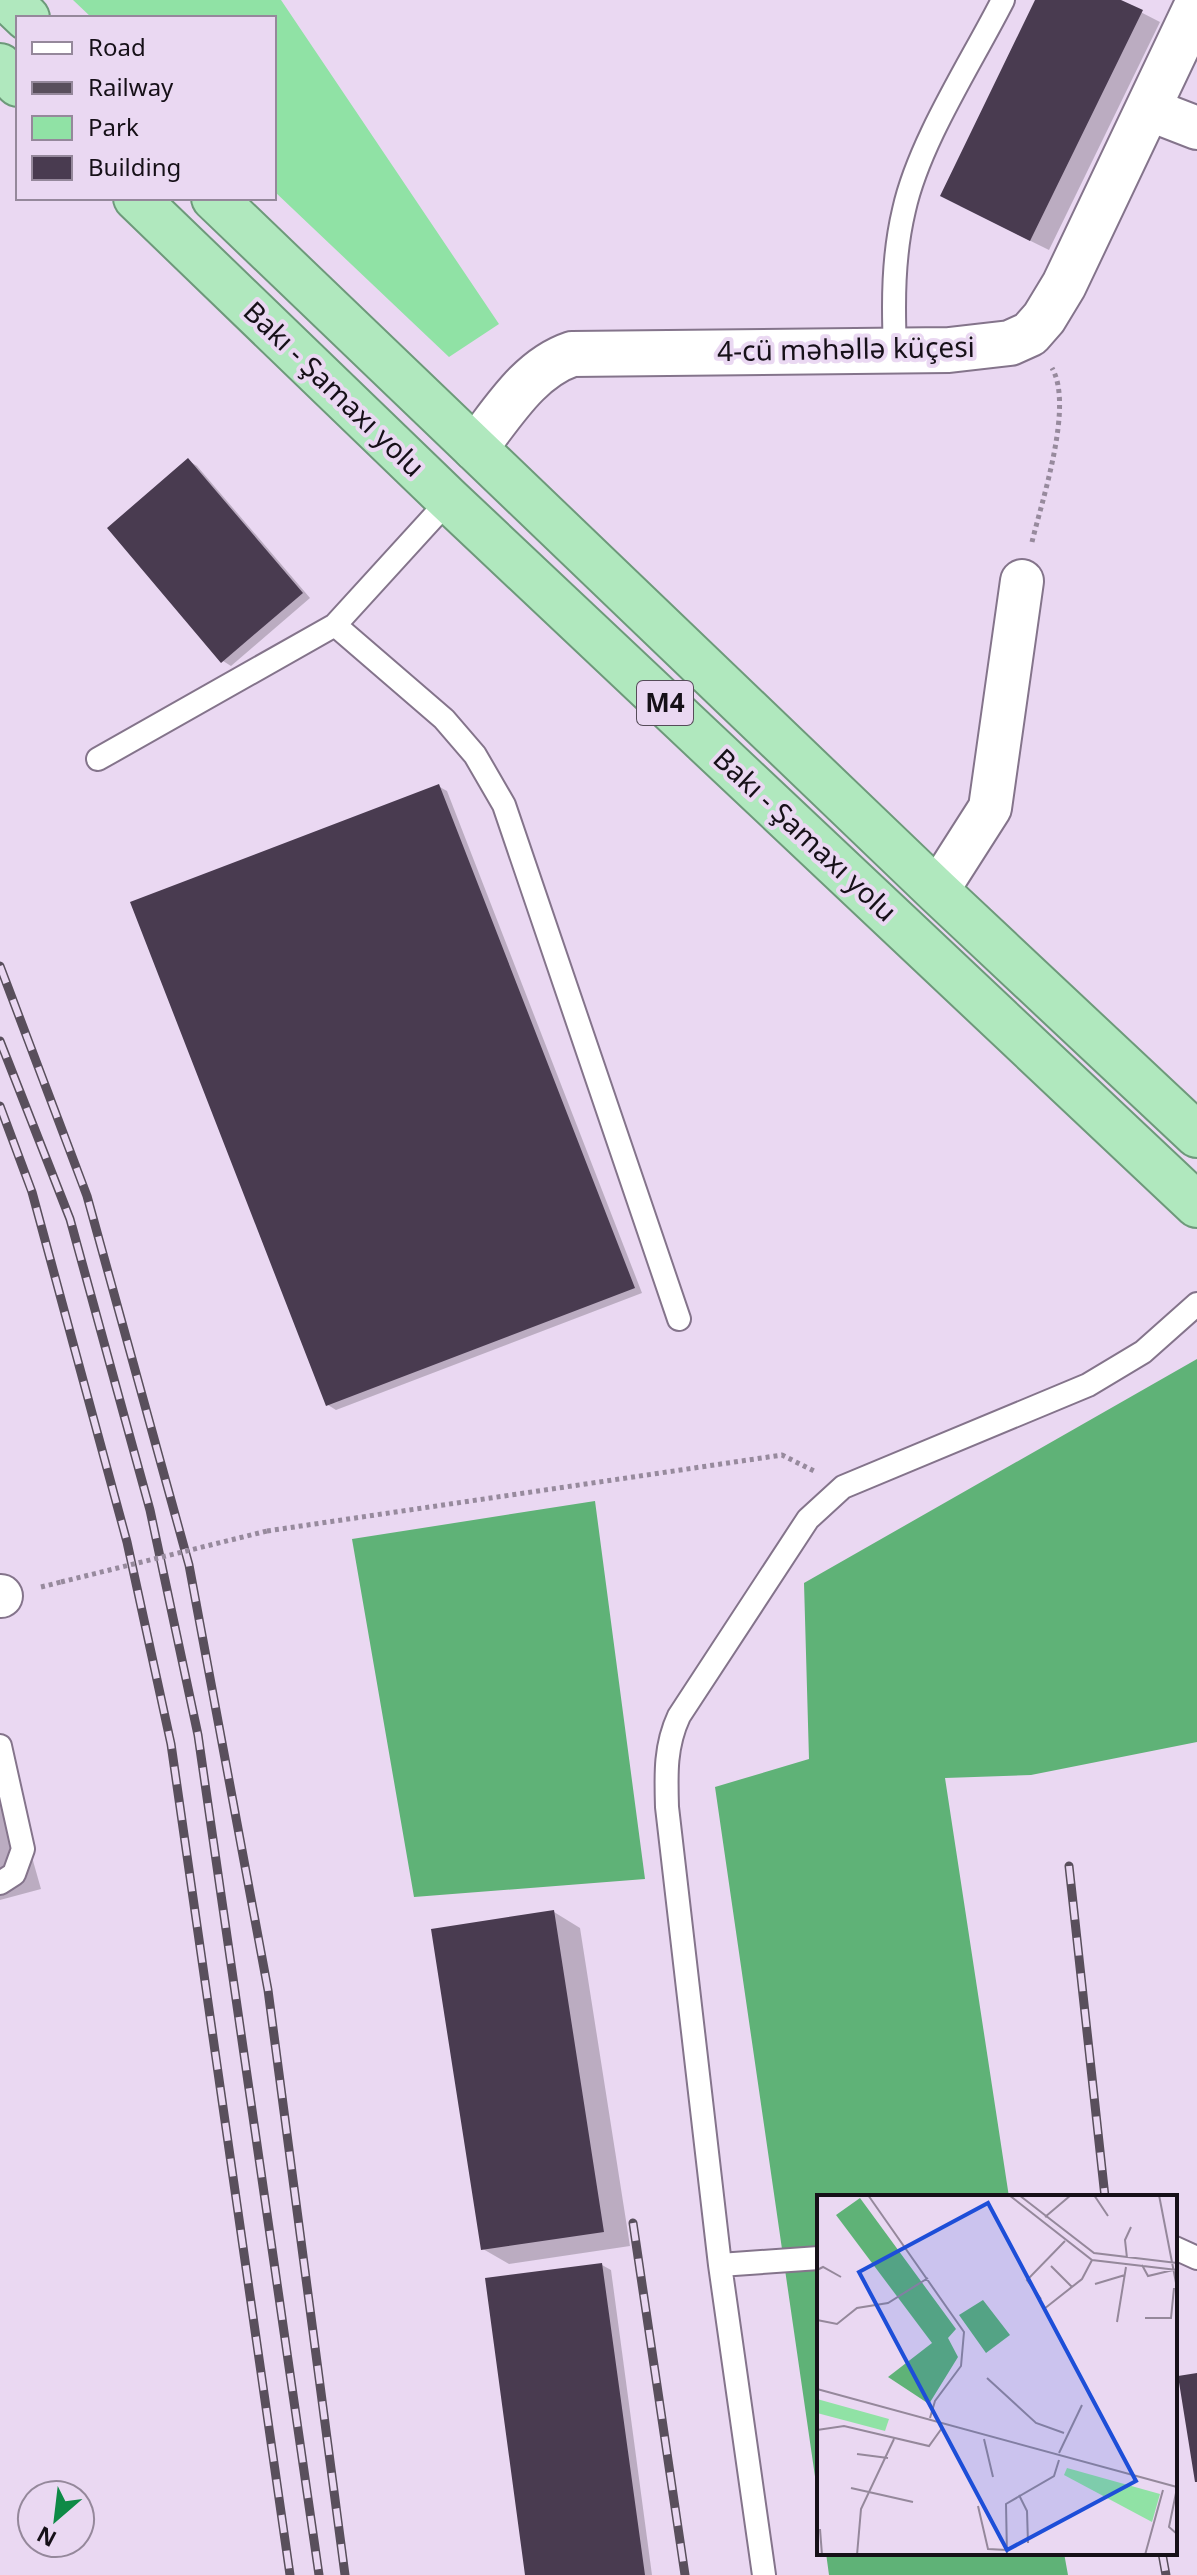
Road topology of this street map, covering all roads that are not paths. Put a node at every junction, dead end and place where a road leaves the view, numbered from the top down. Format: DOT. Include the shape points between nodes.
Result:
graph roads {
  1 [pos="8,0"];
  2 [pos="1003,0"];
  3 [pos="1197,5"];
  4 [pos="25,16"];
  5 [pos="0,66"];
  6 [pos="16,82"];
  7 [pos="1148,109"];
  8 [pos="1197,128"];
  9 [pos="138,200"];
  10 [pos="216,200"];
  11 [pos="895,350"];
  12 [pos="475,448"];
  13 [pos="449,500"];
  14 [pos="1022,581"];
  15 [pos="335,625"];
  16 [pos="98,759"];
  17 [pos="937,891"];
  18 [pos="1196,1133"];
  19 [pos="1197,1205"];
  20 [pos="1197,1304"];
  21 [pos="679,1319"];
  22 [pos="0,1746"];
  23 [pos="0,1883"];
  24 [pos="1177,2249"];
  25 [pos="817,2258"];
  26 [pos="1197,2258"];
  27 [pos="720,2265"];
  28 [pos="764,2575"];
  1 -- 4 [label="highway"];
  2 -- 11 [label="lane" via="922,159 904,209 892,289"];
  3 -- 7 [label="street"];
  5 -- 6 [label="highway"];
  7 -- 8 [label="street"];
  7 -- 11 [label="street, 4-cü məhəllə küçesi" via="1064,285 1030,334 992,347"];
  9 -- 13 [label="highway, Bakı - Şamaxı yolu / M4"];
  10 -- 12 [label="highway, Bakı - Şamaxı yolu / M4"];
  11 -- 12 [label="street, 4-cü məhəllə küçesi" via="572,354 537,371"];
  12 -- 17 [label="highway, Bakı - Şamaxı yolu / M4"];
  13 -- 15 [label="lane"];
  13 -- 19 [label="highway, Bakı - Şamaxı yolu / M4"];
  14 -- 17 [label="street" via="990,808"];
  15 -- 16 [label="lane"];
  15 -- 21 [label="lane" via="444,719 475,755 504,805"];
  17 -- 18 [label="highway, Bakı - Şamaxı yolu / M4"];
  20 -- 27 [label="lane" via="1143,1352 1088,1385 843,1487 808,1519 679,1716 666,1765 667,1807"];
  22 -- 23 [label="lane" via="23,1849 14,1874"];
  24 -- 26 [label="lane"];
  25 -- 27 [label="lane"];
  27 -- 28 [label="lane"];
}
